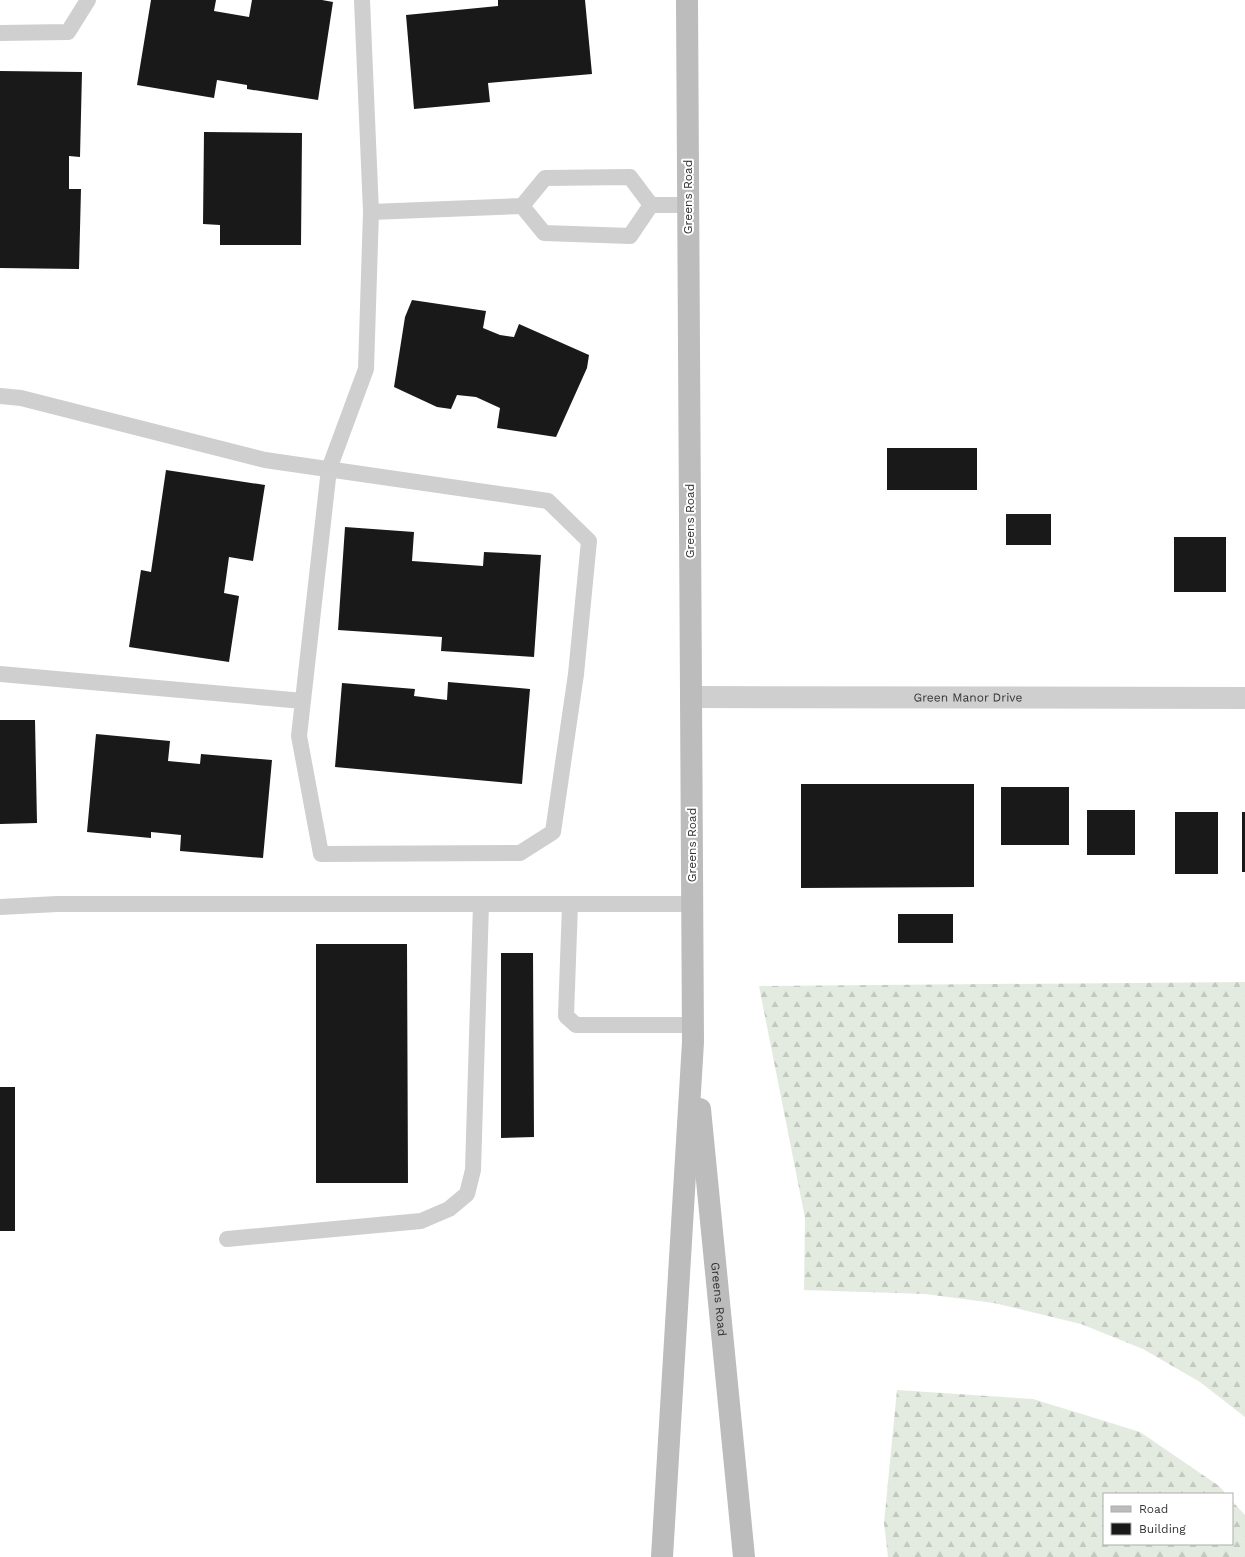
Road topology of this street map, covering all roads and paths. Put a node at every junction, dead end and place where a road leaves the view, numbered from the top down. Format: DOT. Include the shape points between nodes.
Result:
graph roads {
  1 [pos="88,0"];
  2 [pos="362,0"];
  3 [pos="687,0"];
  4 [pos="0,32"];
  5 [pos="651,205"];
  6 [pos="688,205"];
  7 [pos="522,206"];
  8 [pos="371,212"];
  9 [pos="0,396"];
  10 [pos="329,469"];
  11 [pos="0,674"];
  12 [pos="692,697"];
  13 [pos="1245,698"];
  14 [pos="303,701"];
  15 [pos="481,904"];
  16 [pos="570,904"];
  17 [pos="693,904"];
  18 [pos="0,907"];
  19 [pos="693,1033"];
  20 [pos="227,1239"];
  21 [pos="662,1557"];
  22 [pos="744,1557"];
  1 -- 4 [label="lane" via="68,32"];
  2 -- 8 [label="lane"];
  3 -- 6 [label="main road, Greens Road"];
  5 -- 6 [label="lane"];
  5 -- 7 [label="lane" via="630,177 545,178"];
  5 -- 7 [label="lane" via="630,236 544,233"];
  6 -- 12 [label="main road, Greens Road"];
  7 -- 8 [label="lane"];
  8 -- 10 [label="lane" via="366,369"];
  9 -- 10 [label="lane" via="21,398 265,460"];
  10 -- 14 [label="lane"];
  10 -- 14 [label="lane" via="548,501 589,541 576,674 553,832 520,853 321,854 299,736"];
  11 -- 14 [label="lane"];
  12 -- 13 [label="street, Green Manor Drive"];
  12 -- 17 [label="main road, Greens Road"];
  15 -- 16 [label="lane"];
  15 -- 18 [label="lane" via="57,904"];
  15 -- 20 [label="lane" via="473,1170 467,1194 449,1209 421,1221"];
  16 -- 17 [label="lane"];
  16 -- 19 [label="lane" via="566,1016 576,1025"];
  17 -- 19 [label="main road, Greens Road"];
  19 -- 21 [label="main road, Greens Road"];
  19 -- 22 [label="main road, Greens Road"];
}
